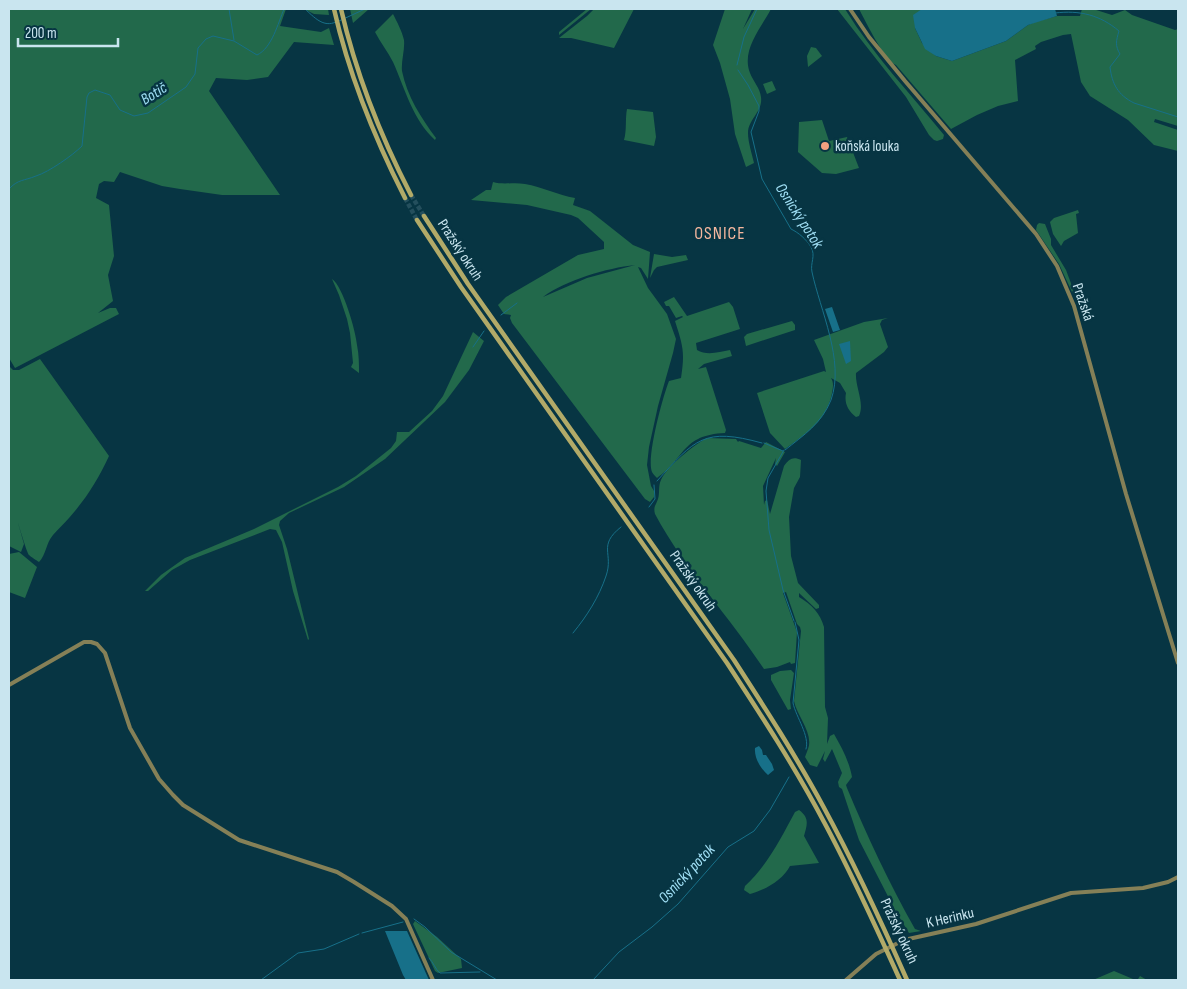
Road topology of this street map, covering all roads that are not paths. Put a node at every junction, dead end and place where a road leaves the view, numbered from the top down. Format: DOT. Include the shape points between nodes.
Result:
graph roads {
  1 [pos="334,9"];
  2 [pos="340,9"];
  3 [pos="850,9"];
  4 [pos="411,195"];
  5 [pos="405,198"];
  6 [pos="424,216"];
  7 [pos="417,220"];
  8 [pos="1178,663"];
  9 [pos="9,685"];
  10 [pos="1178,877"];
  11 [pos="433,980"];
  12 [pos="846,980"];
  13 [pos="900,980"];
  14 [pos="907,980"];
  1 -- 5 [label="highway" via="370,124"];
  2 -- 4 [label="highway" via="376,122"];
  3 -- 8 [label="street, Pražská" via="894,68 1036,234 1057,266 1074,306 1126,494"];
  6 -- 14 [label="highway, Pražský okruh" via="468,284 734,660 793,754 860,876"];
  7 -- 13 [label="highway, Pražský okruh" via="461,288 727,663 790,760 850,872"];
  9 -- 11 [label="street" via="84,642 97,644 105,653 138,743 173,796 239,840 336,872 392,906 406,919"];
  10 -- 12 [label="street, K Herinku" via="1143,888 1070,894 976,924 904,940 876,954"];
}
